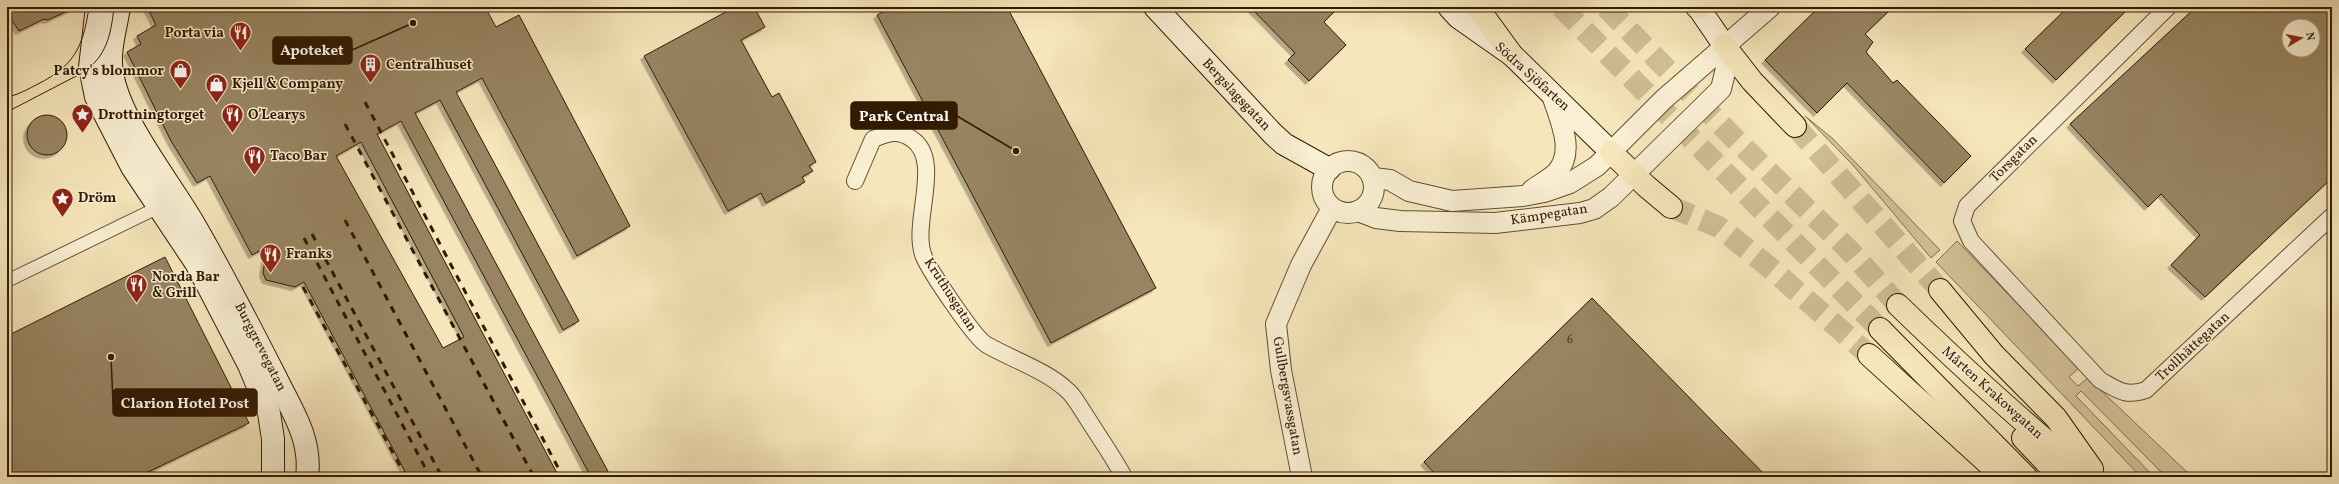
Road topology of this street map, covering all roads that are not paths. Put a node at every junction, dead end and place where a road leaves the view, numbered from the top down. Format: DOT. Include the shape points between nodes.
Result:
graph roads {
  1 [pos="97,7"];
  2 [pos="119,7"];
  3 [pos="1155,7"];
  4 [pos="1449,7"];
  5 [pos="1477,7"];
  6 [pos="1698,7"];
  7 [pos="2168,7"];
  8 [pos="1764,9"];
  9 [pos="1724,45"];
  10 [pos="1512,55"];
  11 [pos="1552,95"];
  12 [pos="1796,126"];
  13 [pos="1611,152"];
  14 [pos="1328,169"];
  15 [pos="1634,174"];
  16 [pos="1374,178"];
  17 [pos="855,181"];
  18 [pos="1523,196"];
  19 [pos="181,203"];
  20 [pos="159,207"];
  21 [pos="1671,207"];
  22 [pos="1332,208"];
  23 [pos="1358,211"];
  24 [pos="2332,216"];
  25 [pos="7,281"];
  26 [pos="1940,290"];
  27 [pos="1898,304"];
  28 [pos="2049,322"];
  29 [pos="1880,329"];
  30 [pos="1869,355"];
  31 [pos="1976,382"];
  32 [pos="272,477"];
  33 [pos="307,477"];
  34 [pos="1124,477"];
  35 [pos="1302,477"];
  36 [pos="2003,477"];
  37 [pos="2026,477"];
  38 [pos="2060,477"];
  39 [pos="2090,477"];
  40 [pos="2097,477"];
  1 -- 20 [label="main road" via="90,67 94,92 132,167"];
  2 -- 19 [label="main road" via="111,55 111,72 115,87 141,140"];
  3 -- 14 [label="main road, Bergslagsgatan" via="1272,134 1284,144"];
  4 -- 10 [label="main road, Södra Sjöfarten" via="1458,17"];
  5 -- 10 [label="highway"];
  6 -- 9 [label="main road"];
  7 -- 28 [label="street, Torsgatan" via="1967,206 1963,214 1964,229 1971,241"];
  8 -- 9 [label="street, Kämpegatan"];
  9 -- 12 [label="highway" via="1752,81"];
  9 -- 13 [label="street, Kämpegatan" via="1664,99"];
  9 -- 15 [label="street, Kämpegatan" via="1726,68 1721,89"];
  10 -- 11 [label="main road, Södra Sjöfarten"];
  11 -- 13 [label="main road, Södra Sjöfarten"];
  11 -- 18 [label="street, Kämpegatan" via="1561,123 1565,156 1557,172"];
  13 -- 15 [label="highway"];
  13 -- 18 [label="street, Kämpegatan" via="1597,166 1570,183"];
  14 -- 16 [label="street" via="1338,162 1356,161 1367,167"];
  14 -- 22 [label="street" via="1322,189 1325,200"];
  15 -- 21 [label="highway"];
  15 -- 23 [label="street, Kämpegatan" via="1611,197 1594,209 1546,219 1479,223 1400,221 1376,218"];
  16 -- 18 [label="street, Kämpegatan" via="1390,180 1409,191 1452,201"];
  16 -- 23 [label="street" via="1374,196 1367,206"];
  17 -- 34 [label="street, Kruthusgatan" via="873,139 889,132 903,132 917,142 926,159 919,232 924,257 970,329 985,345 1018,359 1069,391"];
  19 -- 20 [label="street"];
  19 -- 33 [label="main road, Burggrevegatan" via="233,293 298,421 308,447"];
  20 -- 25 [label="street"];
  20 -- 32 [label="main road, Burggrevegatan" via="196,263 264,398 272,425"];
  22 -- 23 [label="street" via="1342,212"];
  22 -- 35 [label="street, Gullbergsvassgatan" via="1301,265 1276,324 1280,370"];
  24 -- 28 [label="street, Trollhättegatan" via="2146,390 2132,395 2100,380"];
  26 -- 40 [label="highway" via="1994,355 2056,418"];
  27 -- 31 [label="highway, Mårten Krakowgatan"];
  29 -- 37 [label="highway"];
  30 -- 36 [label="highway"];
  31 -- 38 [label="highway"];
  31 -- 39 [label="highway, Mårten Krakowgatan" via="2040,438"];
}
